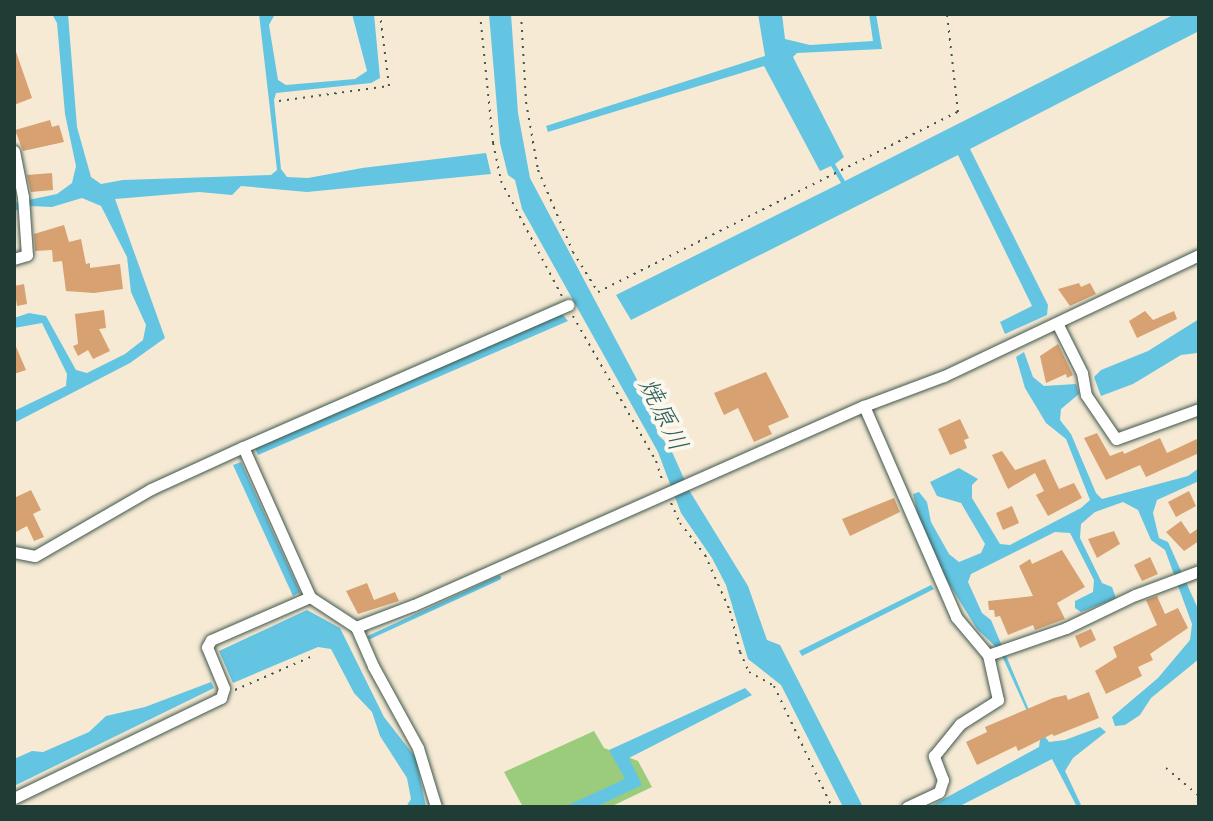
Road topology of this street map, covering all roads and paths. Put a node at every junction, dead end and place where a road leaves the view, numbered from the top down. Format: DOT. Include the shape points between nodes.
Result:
graph roads {
  1 [pos="380,14"];
  2 [pos="480,14"];
  3 [pos="521,14"];
  4 [pos="947,14"];
  5 [pos="279,101"];
  6 [pos="14,153"];
  7 [pos="1199,255"];
  8 [pos="14,259"];
  9 [pos="568,305"];
  10 [pos="1057,323"];
  11 [pos="864,406"];
  12 [pos="1199,409"];
  13 [pos="243,447"];
  14 [pos="666,492"];
  15 [pos="14,552"];
  16 [pos="1199,571"];
  17 [pos="310,597"];
  18 [pos="356,627"];
  19 [pos="997,654"];
  20 [pos="315,655"];
  21 [pos="224,694"];
  22 [pos="1166,768"];
  23 [pos="1199,796"];
  24 [pos="14,798"];
  25 [pos="436,807"];
  26 [pos="832,807"];
  27 [pos="907,807"];
  1 -- 5 [label="path" via="389,86"];
  2 -- 9 [label="path" via="501,181"];
  3 -- 4 [label="path" via="526,102 538,170 573,252 598,292 958,112"];
  6 -- 8 [label="street" via="27,255"];
  7 -- 10 [label="street"];
  9 -- 13 [label="street"];
  9 -- 14 [label="path" via="656,461"];
  10 -- 11 [label="street" via="944,376"];
  10 -- 12 [label="street" via="1082,373 1086,395 1116,439"];
  11 -- 14 [label="street"];
  11 -- 19 [label="street" via="956,617"];
  13 -- 15 [label="street" via="151,489 35,556"];
  13 -- 17 [label="street"];
  14 -- 18 [label="street"];
  14 -- 26 [label="path" via="680,523 705,555 749,672 774,686"];
  16 -- 19 [label="street"];
  17 -- 18 [label="street"];
  17 -- 21 [label="street" via="211,640 207,647"];
  18 -- 25 [label="street" via="418,748"];
  19 -- 27 [label="street" via="998,700 960,724 934,756 943,780 939,792"];
  20 -- 21 [label="path"];
  21 -- 24 [label="street"];
  22 -- 23 [label="path"];
}
